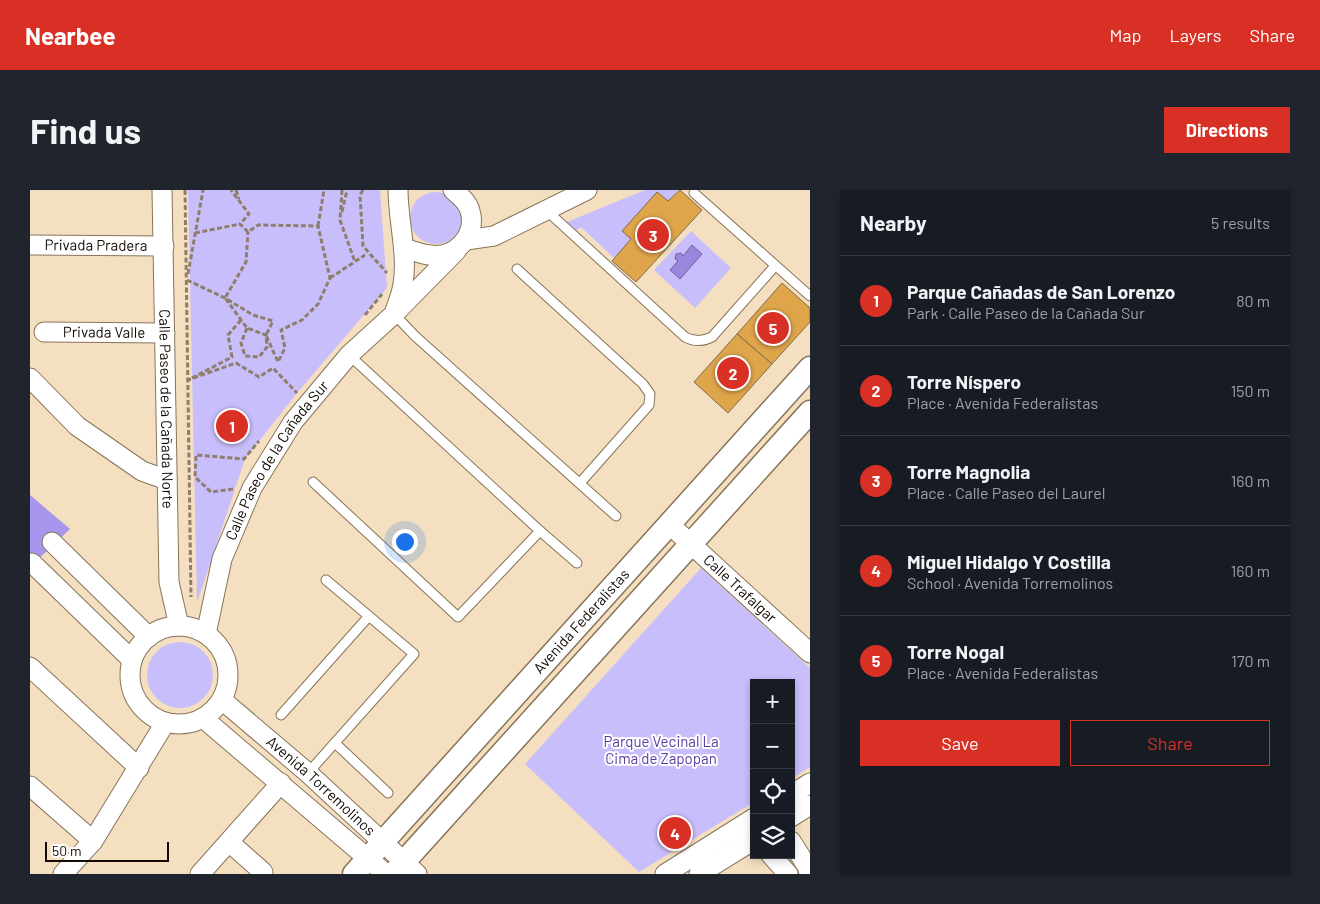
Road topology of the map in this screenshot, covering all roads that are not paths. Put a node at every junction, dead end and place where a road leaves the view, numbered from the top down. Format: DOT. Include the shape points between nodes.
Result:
graph roads {
  1 [pos="162,190"];
  2 [pos="398,190"];
  3 [pos="453,190"];
  4 [pos="587,190"];
  5 [pos="694,193"];
  6 [pos="546,210"];
  7 [pos="30,245"];
  8 [pos="164,246"];
  9 [pos="461,246"];
  10 [pos="404,248"];
  11 [pos="775,266"];
  12 [pos="517,269"];
  13 [pos="810,296"];
  14 [pos="394,314"];
  15 [pos="44,332"];
  16 [pos="165,333"];
  17 [pos="349,355"];
  18 [pos="810,368"];
  19 [pos="30,378"];
  20 [pos="810,412"];
  21 [pos="167,480"];
  22 [pos="313,482"];
  23 [pos="580,483"];
  24 [pos="616,516"];
  25 [pos="669,524"];
  26 [pos="540,531"];
  27 [pos="52,542"];
  28 [pos="691,544"];
  29 [pos="578,563"];
  30 [pos="32,564"];
  31 [pos="326,580"];
  32 [pos="369,616"];
  33 [pos="179,626"];
  34 [pos="206,634"];
  35 [pos="149,637"];
  36 [pos="810,654"];
  37 [pos="132,660"];
  38 [pos="30,666"];
  39 [pos="222,700"];
  40 [pos="281,715"];
  41 [pos="203,718"];
  42 [pos="165,723"];
  43 [pos="335,743"];
  44 [pos="139,768"];
  45 [pos="308,773"];
  46 [pos="281,783"];
  47 [pos="810,783"];
  48 [pos="30,786"];
  49 [pos="388,792"];
  50 [pos="795,792"];
  51 [pos="810,805"];
  52 [pos="795,814"];
  53 [pos="750,820"];
  54 [pos="736,829"];
  55 [pos="750,839"];
  56 [pos="93,841"];
  57 [pos="229,842"];
  58 [pos="750,843"];
  59 [pos="795,847"];
  60 [pos="368,858"];
  61 [pos="775,859"];
  62 [pos="400,871"];
  63 [pos="63,874"];
  64 [pos="200,874"];
  65 [pos="261,874"];
  66 [pos="665,874"];
  67 [pos="699,874"];
  68 [pos="788,874"];
  69 [pos="809,874"];
  1 -- 8 [label="street, Calle Paseo de la Cañada Norte"];
  2 -- 10 [label="street"];
  3 -- 9 [label="street" via="470,209 472,223"];
  4 -- 6 [label="street"];
  5 -- 11 [label="lane"];
  6 -- 9 [label="street" via="494,236"];
  6 -- 11 [label="lane" via="685,337 694,341 712,337"];
  7 -- 8 [label="street, Privada Pradera"];
  8 -- 16 [label="street, Calle Paseo de la Cañada Norte"];
  9 -- 10 [label="street" via="441,255 427,255"];
  9 -- 14 [label="street, Calle Paseo de la Cañada Sur"];
  10 -- 14 [label="street" via="403,284"];
  11 -- 13 [label="lane"];
  12 -- 23 [label="lane" via="644,384 650,394 649,405"];
  14 -- 17 [label="street, Calle Paseo de la Cañada Sur"];
  14 -- 23 [label="lane"];
  15 -- 16 [label="street, Privada Valle"];
  16 -- 21 [label="street, Calle Paseo de la Cañada Norte"];
  17 -- 26 [label="lane"];
  17 -- 34 [label="street, Calle Paseo de la Cañada Sur" via="293,422 252,488 222,559"];
  18 -- 25 [label="street, Avenida Federalistas"];
  19 -- 21 [label="street" via="77,426 142,471"];
  20 -- 28 [label="street, Avenida Federalistas"];
  21 -- 33 [label="street, Calle Paseo de la Cañada Norte" via="168,582"];
  22 -- 26 [label="lane" via="458,617"];
  23 -- 24 [label="lane"];
  25 -- 28 [label="street, Calle Trafalgar"];
  25 -- 60 [label="street, Avenida Federalistas"];
  26 -- 29 [label="lane"];
  27 -- 35 [label="street"];
  28 -- 36 [label="street, Calle Trafalgar"];
  28 -- 62 [label="street, Avenida Federalistas"];
  30 -- 37 [label="street"];
  31 -- 32 [label="lane"];
  32 -- 40 [label="lane"];
  32 -- 43 [label="lane" via="414,654"];
  33 -- 34 [label="street"];
  33 -- 35 [label="street" via="163,629"];
  34 -- 39 [label="street" via="220,647 227,664 228,682"];
  35 -- 37 [label="street"];
  37 -- 42 [label="street" via="130,680 135,699 148,714"];
  38 -- 44 [label="street"];
  39 -- 41 [label="street"];
  39 -- 45 [label="street, Avenida Torremolinos"];
  41 -- 42 [label="street" via="185,724"];
  41 -- 46 [label="street, Avenida Torremolinos"];
  42 -- 44 [label="street"];
  43 -- 45 [label="lane"];
  43 -- 49 [label="lane"];
  44 -- 56 [label="street"];
  45 -- 60 [label="street, Avenida Torremolinos"];
  46 -- 57 [label="street"];
  46 -- 60 [label="street, Avenida Torremolinos"];
  47 -- 50 [label="street"];
  48 -- 56 [label="street"];
  51 -- 52 [label="street"];
  53 -- 54 [label="street"];
  54 -- 55 [label="street"];
  54 -- 66 [label="street"];
  56 -- 63 [label="street"];
  57 -- 64 [label="street"];
  57 -- 65 [label="street" via="263,872"];
  58 -- 67 [label="street"];
  59 -- 69 [label="street"];
  60 -- 62 [label="street, Avenida Torremolinos"];
  61 -- 68 [label="street"];
}
